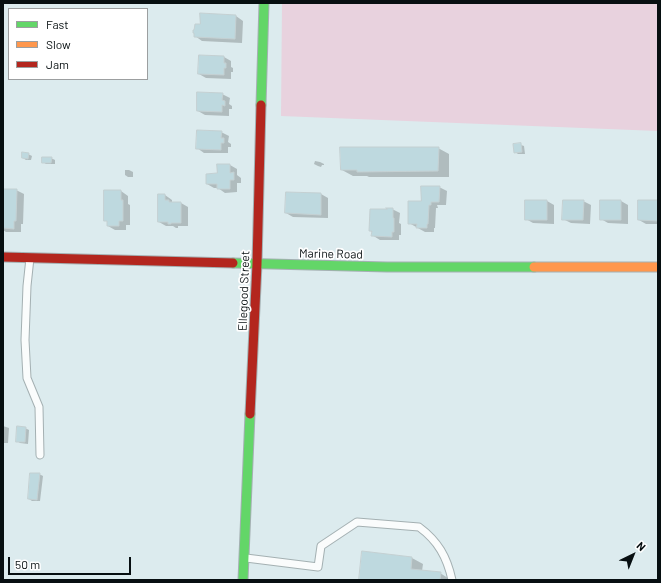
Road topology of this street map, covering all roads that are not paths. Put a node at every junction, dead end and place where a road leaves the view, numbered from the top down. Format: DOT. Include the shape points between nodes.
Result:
graph roads {
  1 [pos="264,3"];
  2 [pos="3,258"];
  3 [pos="30,258"];
  4 [pos="257,264"];
  5 [pos="658,267"];
  6 [pos="40,455"];
  7 [pos="244,557"];
  8 [pos="243,580"];
  9 [pos="452,580"];
  1 -- 4 [label="street, Ellegood Street"];
  2 -- 3 [label="street, Marine Road"];
  3 -- 4 [label="street, Marine Road"];
  3 -- 6 [label="lane" via="25,340 27,378 39,407"];
  4 -- 5 [label="street, Marine Road" via="387,267"];
  4 -- 7 [label="street, Ellegood Street"];
  7 -- 8 [label="street, Ellegood Street"];
  7 -- 9 [label="lane" via="318,567 321,546 357,522 418,527 434,540 442,551 450,568"];
}
